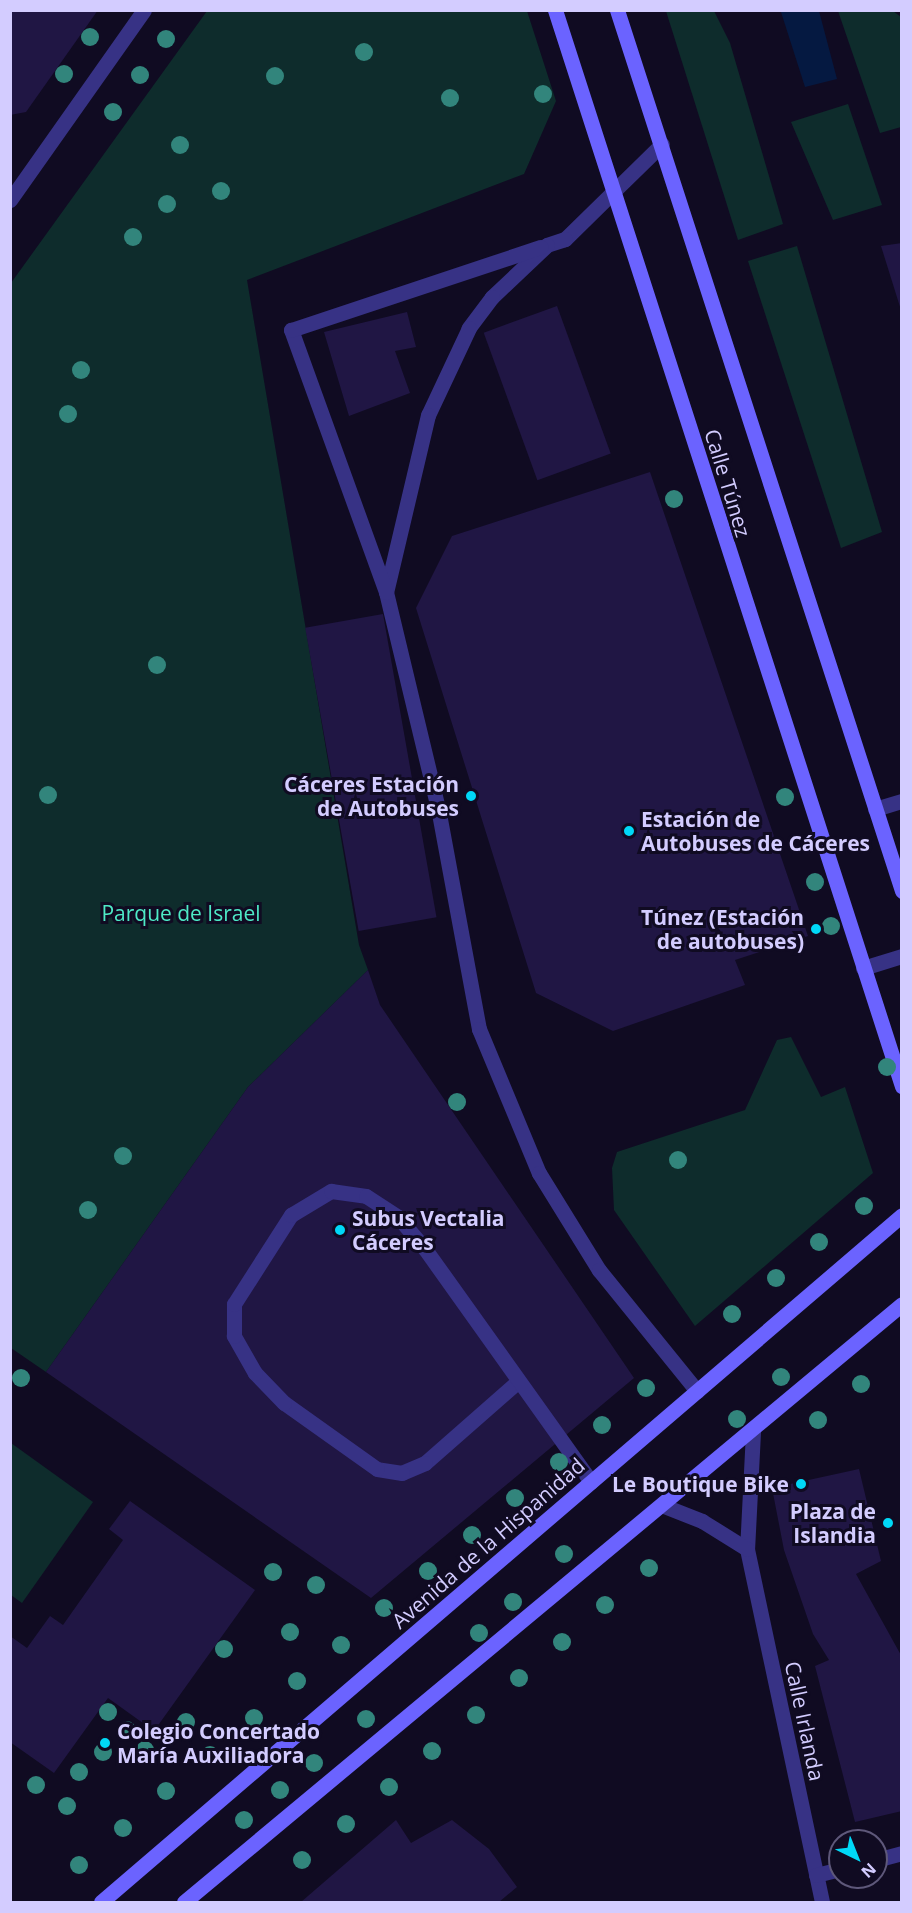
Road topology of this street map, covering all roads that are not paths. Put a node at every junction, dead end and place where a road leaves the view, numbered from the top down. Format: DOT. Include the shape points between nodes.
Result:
graph roads {
  1 [pos="144,10"];
  2 [pos="555,10"];
  3 [pos="616,10"];
  4 [pos="662,144"];
  5 [pos="614,191"];
  6 [pos="12,194"];
  7 [pos="547,245"];
  8 [pos="386,592"];
  9 [pos="902,801"];
  10 [pos="875,809"];
  11 [pos="902,891"];
  12 [pos="902,956"];
  13 [pos="863,968"];
  14 [pos="902,1086"];
  15 [pos="902,1215"];
  16 [pos="902,1304"];
  17 [pos="516,1383"];
  18 [pos="697,1391"];
  19 [pos="753,1432"];
  20 [pos="591,1482"];
  21 [pos="664,1506"];
  22 [pos="747,1549"];
  23 [pos="828,1872"];
  24 [pos="816,1875"];
  25 [pos="101,1902"];
  26 [pos="184,1902"];
  27 [pos="822,1902"];
  1 -- 6 [label="street"];
  2 -- 5 [label="main road, Calle Túnez"];
  3 -- 4 [label="main road, Calle Túnez"];
  4 -- 5 [label="street"];
  4 -- 10 [label="main road, Calle Túnez"];
  5 -- 7 [label="street" via="565,239"];
  5 -- 13 [label="main road, Calle Túnez"];
  7 -- 8 [label="street" via="492,297 469,328 428,415"];
  7 -- 8 [label="street" via="291,330"];
  8 -- 18 [label="street" via="438,808 479,1029 539,1173 599,1270"];
  9 -- 10 [label="street"];
  10 -- 11 [label="main road, Calle Túnez"];
  12 -- 13 [label="street"];
  13 -- 14 [label="main road, Calle Túnez"];
  15 -- 18 [label="main road, Avenida de la Hispanidad"];
  16 -- 19 [label="main road"];
  17 -- 17 [label="street" via="425,1249 398,1218 366,1196 331,1191 291,1215 234,1304 234,1336 255,1373 284,1403 377,1469 402,1473 425,1463"];
  17 -- 20 [label="street"];
  18 -- 20 [label="main road, Avenida de la Hispanidad"];
  19 -- 21 [label="main road"];
  19 -- 22 [label="street, Calle Irlanda"];
  20 -- 25 [label="main road, Avenida de la Hispanidad"];
  21 -- 22 [label="street" via="702,1521"];
  21 -- 26 [label="main road"];
  22 -- 24 [label="street, Calle Irlanda"];
  23 -- 24 [label="street"];
  24 -- 27 [label="street, Calle Irlanda"];
}
